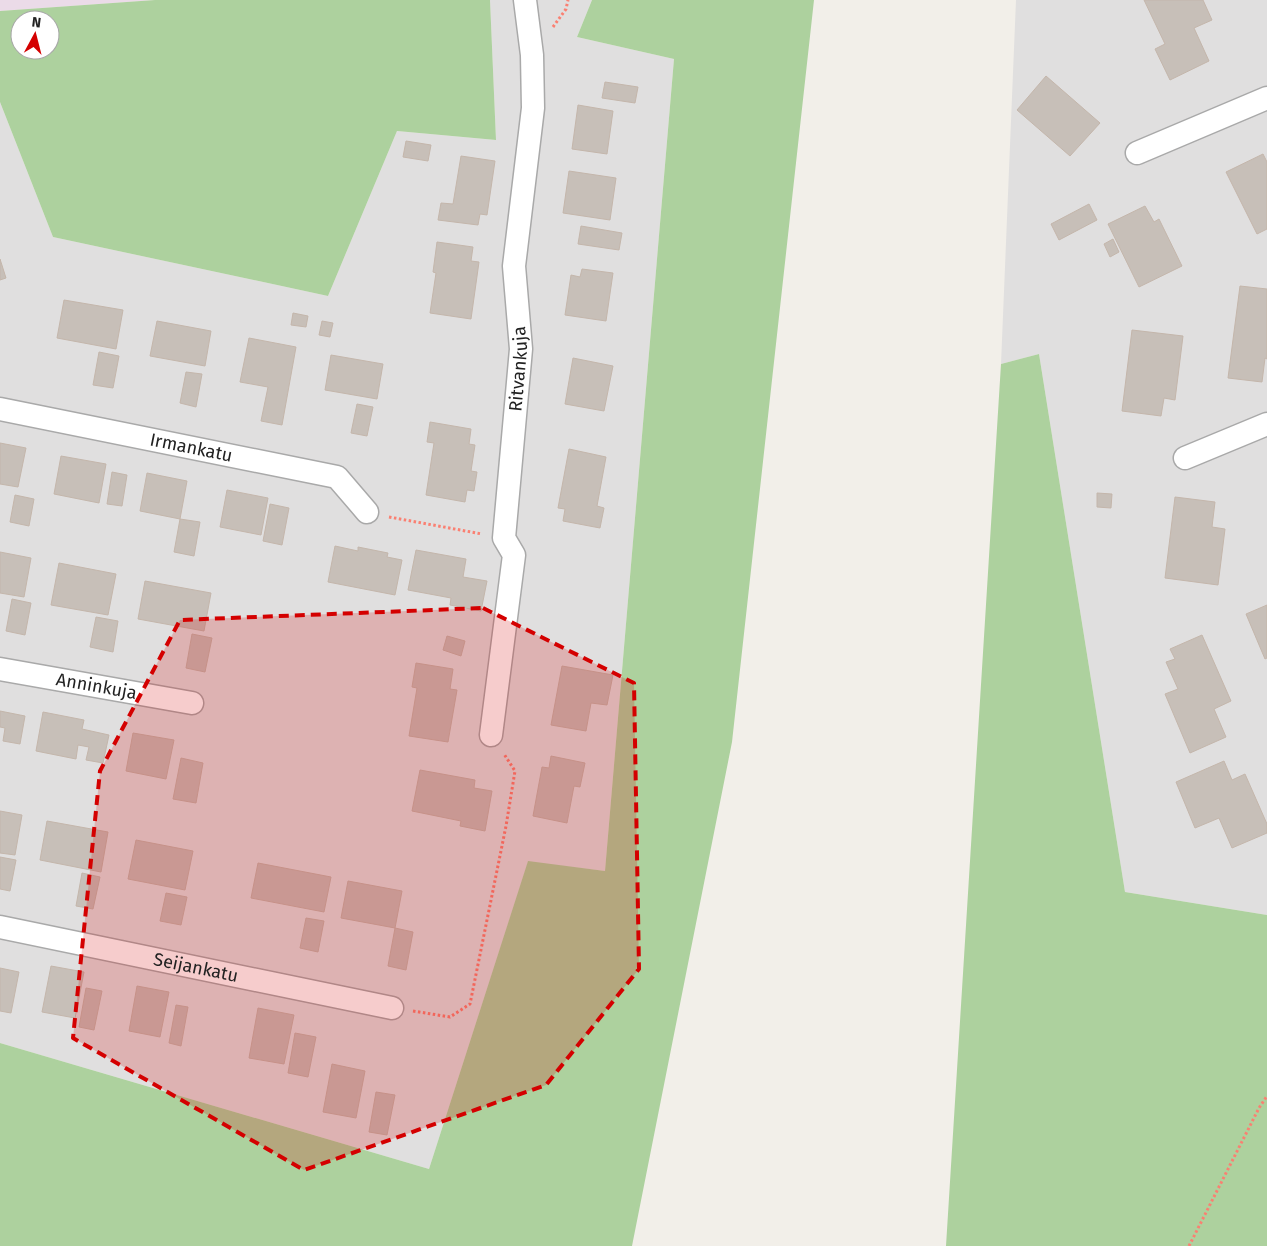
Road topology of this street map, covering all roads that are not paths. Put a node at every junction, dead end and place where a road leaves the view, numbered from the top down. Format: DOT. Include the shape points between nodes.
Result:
graph roads {
  1 [pos="525,0"];
  2 [pos="1267,98"];
  3 [pos="1137,153"];
  4 [pos="0,409"];
  5 [pos="1267,424"];
  6 [pos="1185,458"];
  7 [pos="367,512"];
  8 [pos="0,670"];
  9 [pos="192,703"];
  10 [pos="491,735"];
  11 [pos="0,928"];
  12 [pos="392,1008"];
  1 -- 10 [label="street, Ritvankuja" via="532,55 533,108 514,266 521,349 504,538 514,555"];
  2 -- 3 [label="street"];
  4 -- 7 [label="street, Irmankatu" via="337,477"];
  5 -- 6 [label="street"];
  8 -- 9 [label="street, Anninkuja"];
  11 -- 12 [label="street, Seijankatu"];
}
